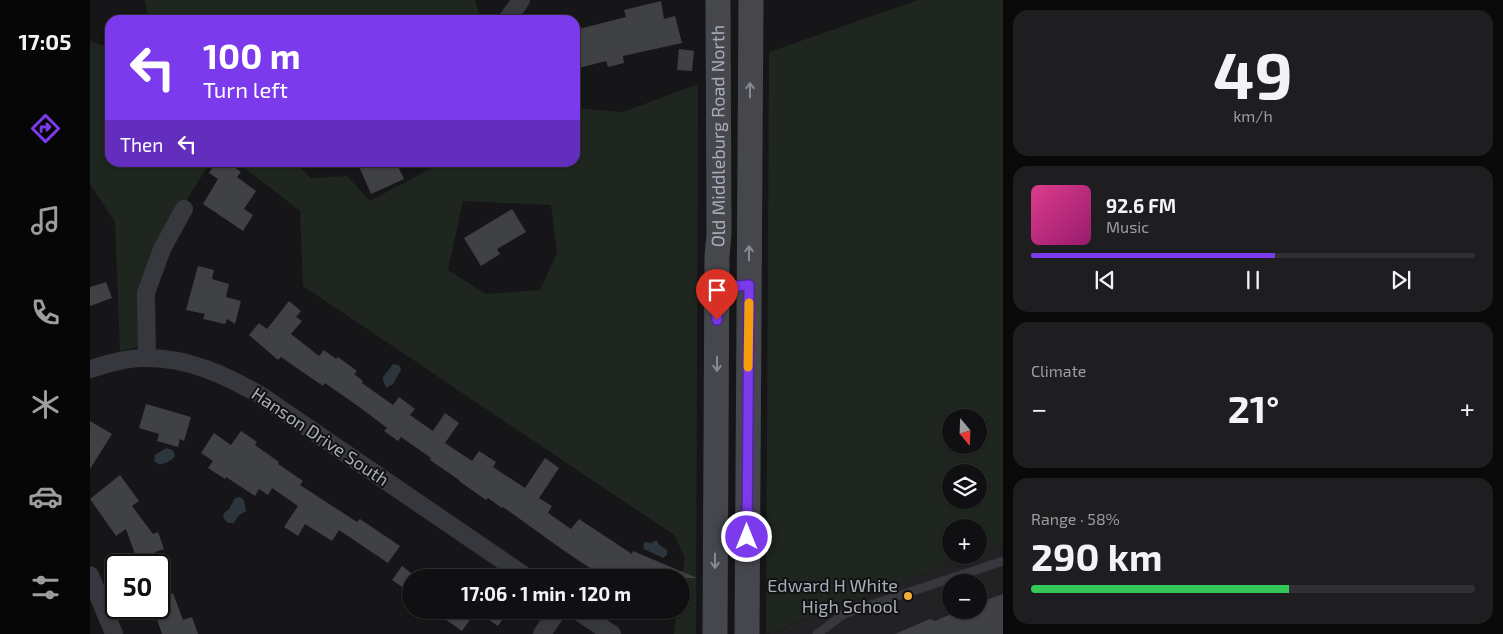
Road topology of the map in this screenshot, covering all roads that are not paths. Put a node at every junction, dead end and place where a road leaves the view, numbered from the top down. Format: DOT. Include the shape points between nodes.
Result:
graph roads {
  1 [pos="521,0"];
  2 [pos="718,0"];
  3 [pos="751,0"];
  4 [pos="510,15"];
  5 [pos="184,209"];
  6 [pos="749,285"];
  7 [pos="717,288"];
  8 [pos="147,358"];
  9 [pos="90,369"];
  10 [pos="1003,561"];
  11 [pos="515,569"];
  12 [pos="90,574"];
  13 [pos="552,619"];
  14 [pos="590,619"];
  15 [pos="114,634"];
  16 [pos="542,634"];
  17 [pos="612,634"];
  18 [pos="715,634"];
  19 [pos="747,634"];
  20 [pos="817,634"];
  1 -- 4 [label="street"];
  2 -- 7 [label="main road, Old Middleburg Road North"];
  6 -- 3 [label="main road, Old Middleburg Road North, one-way"];
  5 -- 8 [label="street" via="162,249 146,293"];
  6 -- 7 [label="main road"];
  6 -- 19 [label="main road, Old Middleburg Road North"];
  7 -- 18 [label="main road, Old Middleburg Road North, one-way"];
  8 -- 9 [label="street, Hanson Drive South"];
  8 -- 11 [label="street, Hanson Drive South" via="206,368 234,380"];
  10 -- 20 [label="lane" via="844,614"];
  12 -- 15 [label="street"];
  13 -- 16 [label="street"];
  14 -- 17 [label="street"];
}
